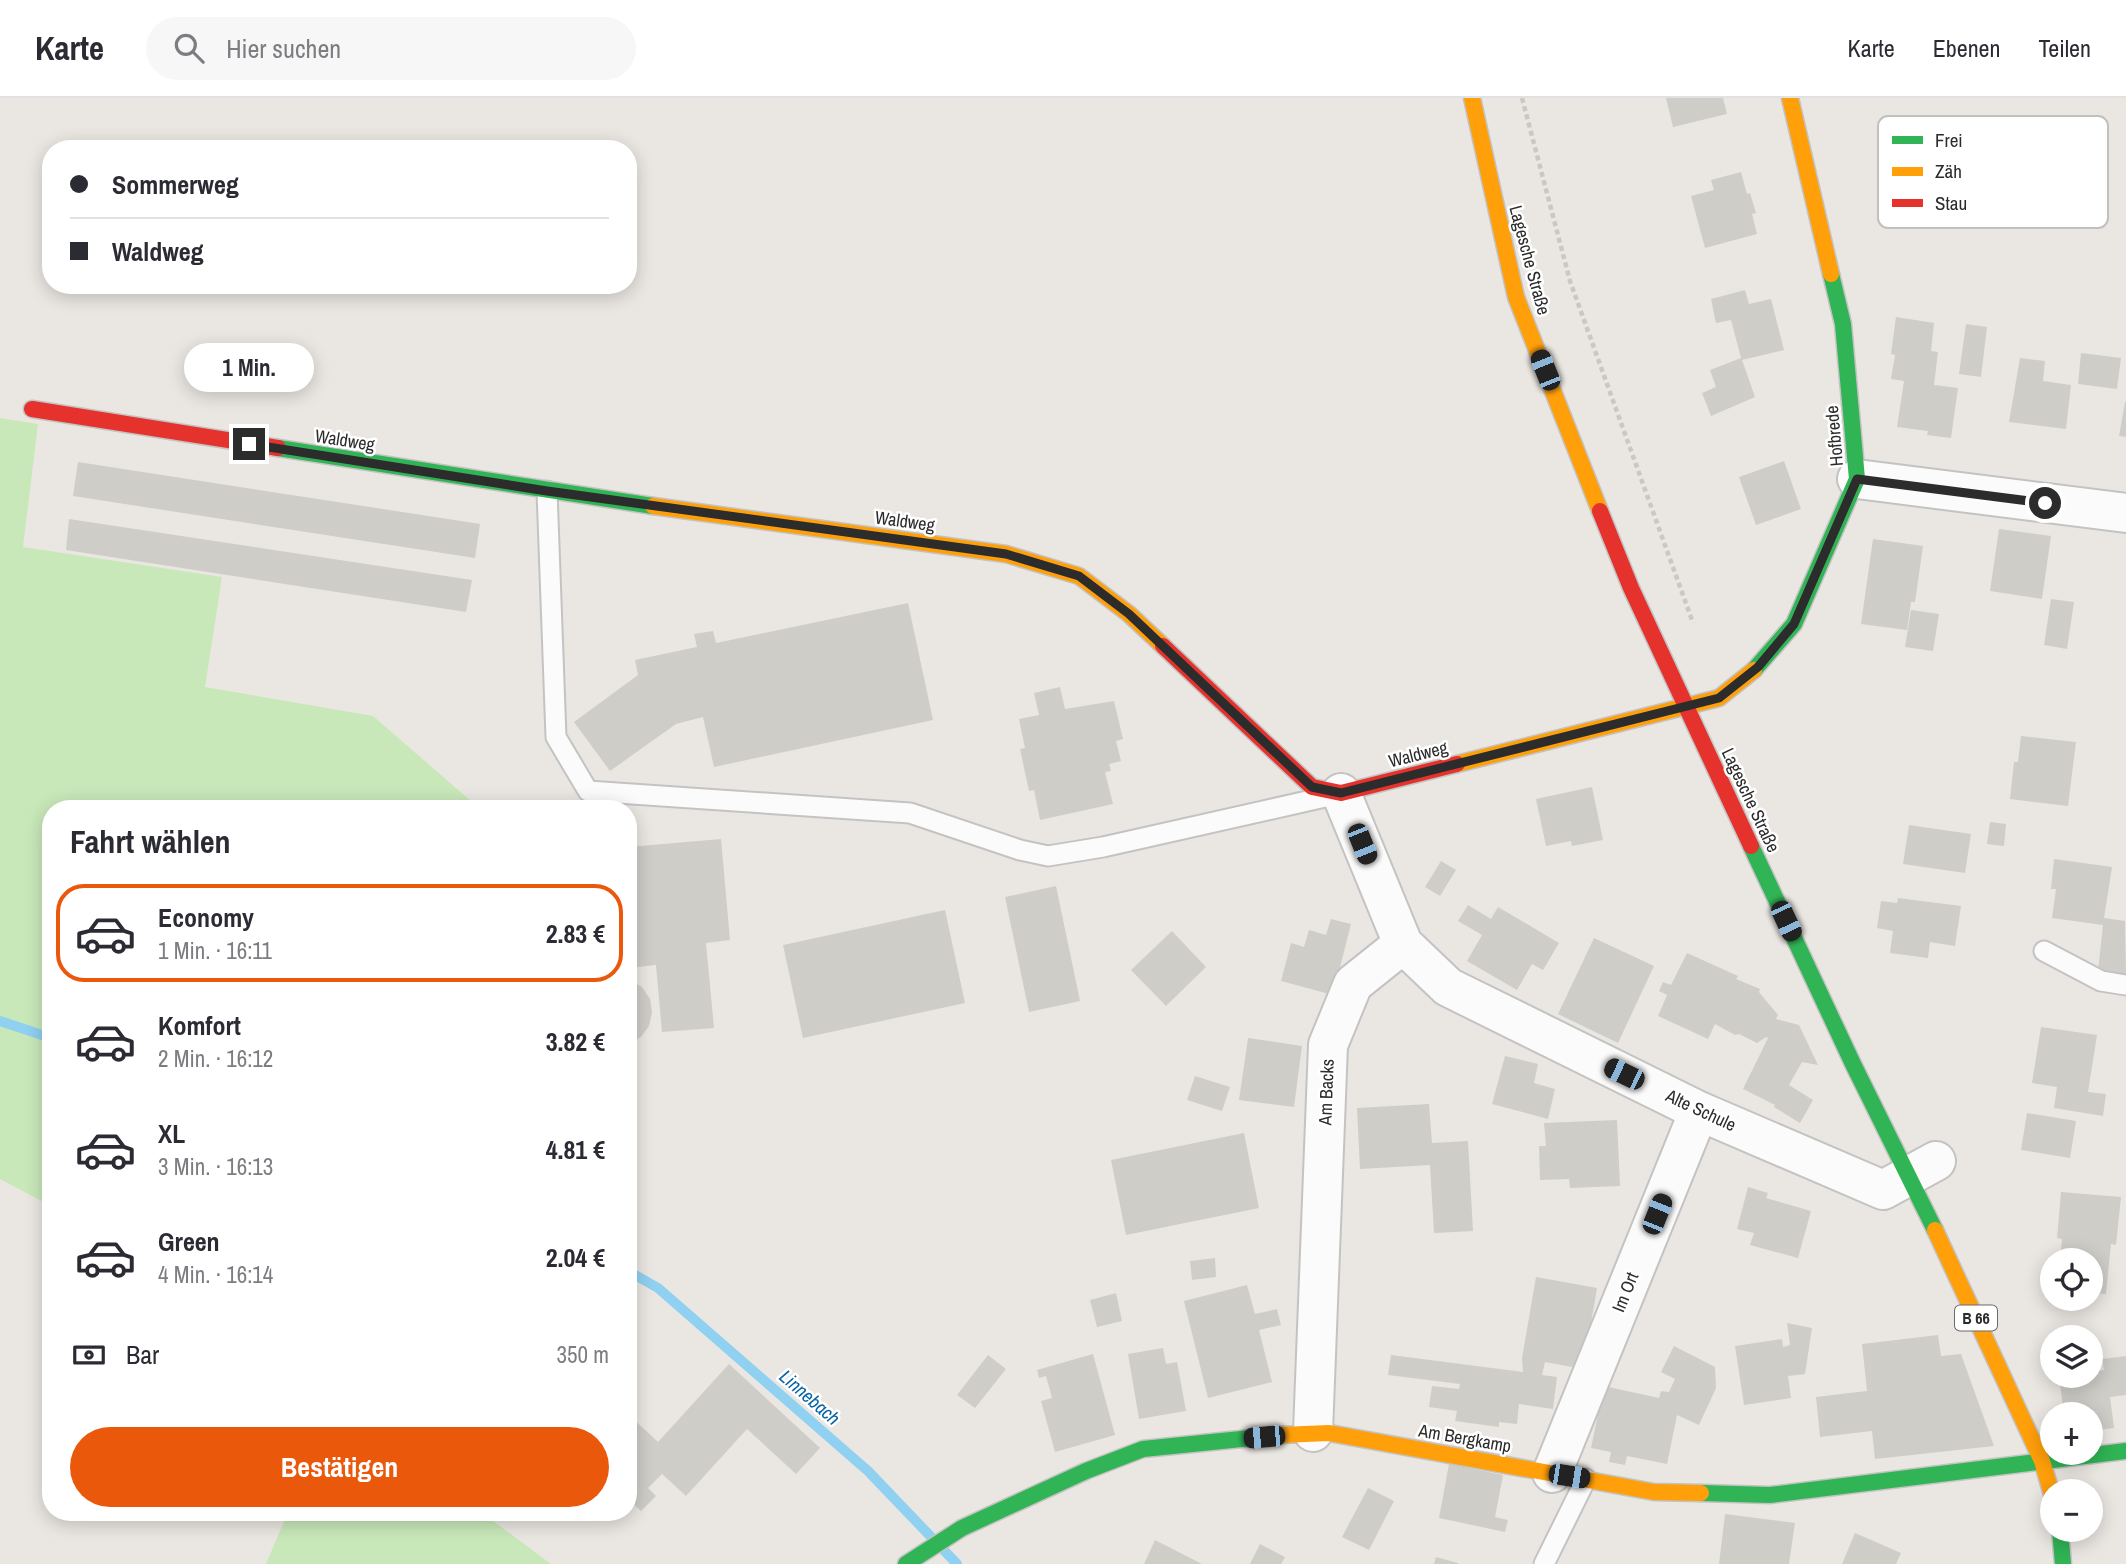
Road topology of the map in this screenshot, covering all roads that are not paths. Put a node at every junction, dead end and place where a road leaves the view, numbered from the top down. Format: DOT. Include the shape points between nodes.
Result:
graph roads {
  1 [pos="1472,98"];
  2 [pos="1790,98"];
  3 [pos="32,409"];
  4 [pos="1857,479"];
  5 [pos="547,491"];
  6 [pos="2126,513"];
  7 [pos="1686,706"];
  8 [pos="1341,793"];
  9 [pos="1403,944"];
  10 [pos="2043,951"];
  11 [pos="2126,985"];
  12 [pos="1699,1111"];
  13 [pos="1923,1168"];
  14 [pos="1313,1432"];
  15 [pos="2126,1451"];
  16 [pos="2103,1454"];
  17 [pos="2040,1456"];
  18 [pos="2040,1461"];
  19 [pos="1569,1476"];
  20 [pos="2061,1542"];
  21 [pos="911,1560"];
  22 [pos="1544,1564"];
  23 [pos="2063,1564"];
  1 -- 7 [label="street, Lagesche Straße / B 66" via="1516,297 1630,588"];
  2 -- 4 [label="street, Hofbrede" via="1843,324"];
  3 -- 5 [label="street, Waldweg"];
  4 -- 6 [label="street"];
  4 -- 7 [label="street, Hofbrede" via="1794,624 1758,667 1719,698"];
  5 -- 8 [label="street, Waldweg" via="1006,554 1079,576 1129,614 1312,787"];
  5 -- 8 [label="lane" via="556,737 588,791 910,813 1048,856 1104,848"];
  7 -- 8 [label="street, Waldweg"];
  7 -- 13 [label="street, Lagesche Straße / B 66" via="1853,1064"];
  8 -- 9 [label="street"];
  9 -- 12 [label="street, Alte Schule" via="1448,987"];
  9 -- 14 [label="street, Am Backs" via="1353,984 1328,1045"];
  10 -- 11 [label="lane" via="2101,981"];
  12 -- 13 [label="street, Alte Schule" via="1883,1190"];
  12 -- 19 [label="street, Im Ort"];
  13 -- 17 [label="street, Lagesche Straße / B 66"];
  14 -- 19 [label="street, Am Bergkamp"];
  14 -- 21 [label="street, Am Bergkamp" via="1143,1449 962,1528"];
  15 -- 16 [label="street, Am Bergkamp"];
  18 -- 19 [label="street, Am Bergkamp" via="1770,1495 1654,1492"];
  19 -- 22 [label="lane"];
  20 -- 23 [label="street"];
}
